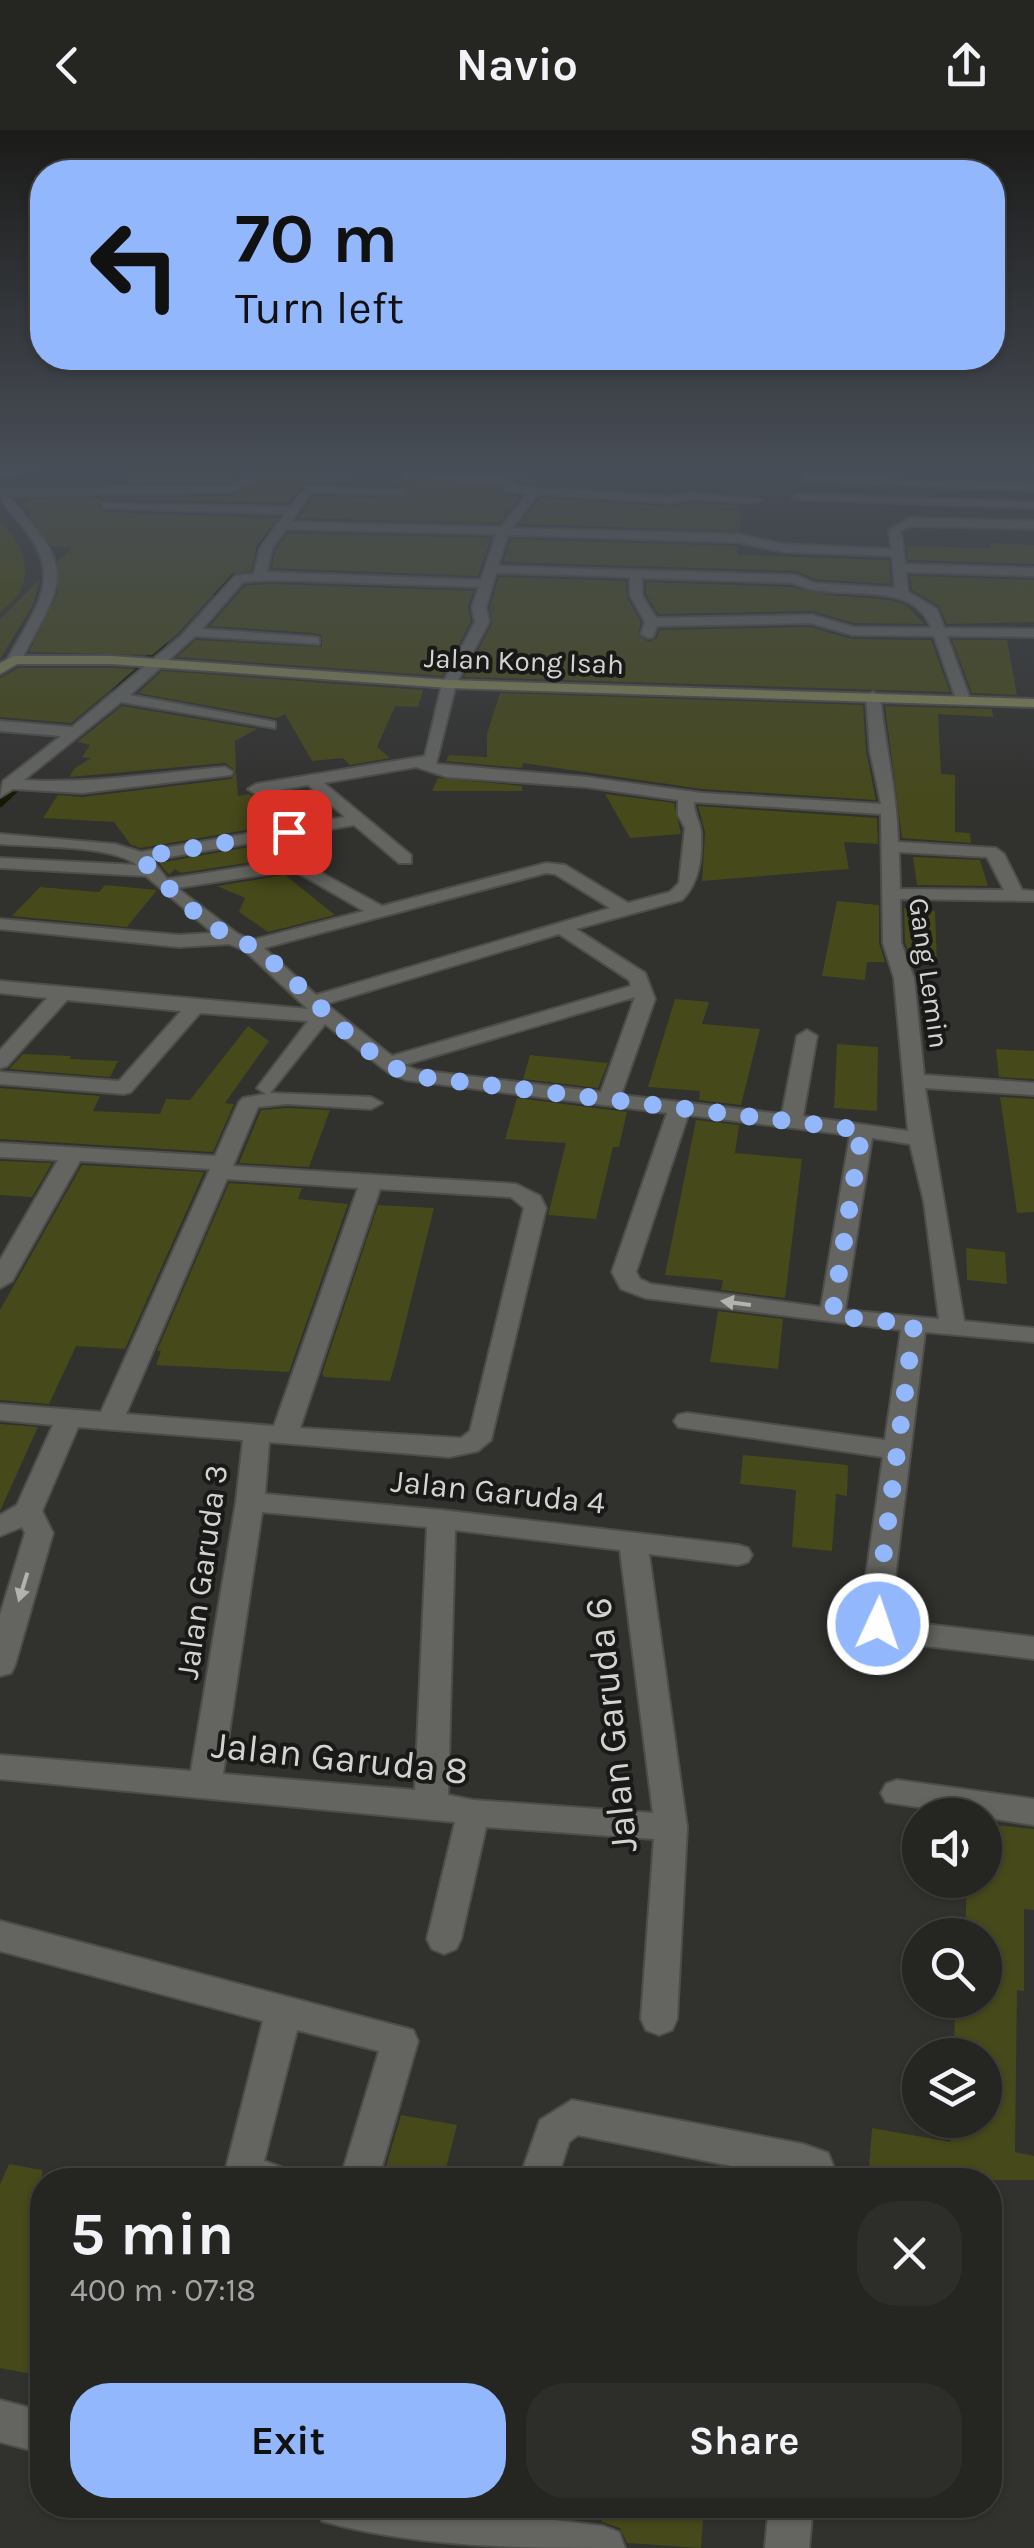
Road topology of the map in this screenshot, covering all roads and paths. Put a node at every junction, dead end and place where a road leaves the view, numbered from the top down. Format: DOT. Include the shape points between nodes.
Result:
graph roads {
  1 [pos="49,582"];
  2 [pos="236,582"];
  3 [pos="488,582"];
  4 [pos="636,582"];
  5 [pos="801,582"];
  6 [pos="901,582"];
  7 [pos="1022,582"];
  8 [pos="1024,590"];
  9 [pos="902,592"];
  10 [pos="936,630"];
  11 [pos="189,632"];
  12 [pos="1034,633"];
  13 [pos="314,641"];
  14 [pos="14,660"];
  15 [pos="150,663"];
  16 [pos="0,670"];
  17 [pos="450,684"];
  18 [pos="873,696"];
  19 [pos="121,698"];
  20 [pos="963,699"];
  21 [pos="1034,703"];
  22 [pos="270,725"];
  23 [pos="0,726"];
  24 [pos="74,732"];
  25 [pos="418,763"];
  26 [pos="225,772"];
  27 [pos="311,780"];
  28 [pos="4,788"];
  29 [pos="256,789"];
  30 [pos="686,796"];
  31 [pos="888,809"];
  32 [pos="354,820"];
  33 [pos="0,840"];
  34 [pos="888,846"];
  35 [pos="405,859"];
  36 [pos="0,863"];
  37 [pos="152,871"];
  38 [pos="891,894"];
  39 [pos="1024,896"];
  40 [pos="625,909"];
  41 [pos="378,910"];
  42 [pos="0,924"];
  43 [pos="563,929"];
  44 [pos="231,938"];
  45 [pos="251,946"];
  46 [pos="0,987"];
  47 [pos="644,988"];
  48 [pos="63,992"];
  49 [pos="195,1007"];
  50 [pos="320,1012"];
  51 [pos="806,1036"];
  52 [pos="389,1063"];
  53 [pos="0,1065"];
  54 [pos="915,1081"];
  55 [pos="267,1088"];
  56 [pos="1034,1090"];
  57 [pos="609,1098"];
  58 [pos="371,1103"];
  59 [pos="680,1106"];
  60 [pos="792,1119"];
  61 [pos="862,1130"];
  62 [pos="920,1138"];
  63 [pos="0,1150"];
  64 [pos="72,1156"];
  65 [pos="222,1168"];
  66 [pos="371,1182"];
  67 [pos="0,1281"];
  68 [pos="832,1316"];
  69 [pos="914,1324"];
  70 [pos="952,1327"];
  71 [pos="1034,1336"];
  72 [pos="0,1412"];
  73 [pos="68,1417"];
  74 [pos="111,1419"];
  75 [pos="687,1421"];
  76 [pos="271,1432"];
  77 [pos="898,1450"];
  78 [pos="250,1502"];
  79 [pos="28,1511"];
  80 [pos="441,1519"];
  81 [pos="0,1526"];
  82 [pos="634,1542"];
  83 [pos="738,1555"];
  84 [pos="1034,1648"];
  85 [pos="0,1665"];
  86 [pos="0,1767"];
  87 [pos="205,1784"];
  88 [pos="898,1793"];
  89 [pos="431,1804"];
  90 [pos="1034,1812"];
  91 [pos="473,1813"];
  92 [pos="671,1826"];
  93 [pos="0,1936"];
  94 [pos="444,1940"];
  95 [pos="284,2010"];
  96 [pos="659,2019"];
  97 [pos="243,2168"];
  98 [pos="362,2168"];
  99 [pos="542,2168"];
  100 [pos="815,2168"];
  101 [pos="0,2421"];
  102 [pos="30,2429"];
  103 [pos="446,2518"];
  104 [pos="790,2518"];
  105 [pos="603,2548"];
  106 [pos="787,2548"];
  1 -- 14 [label="street"];
  2 -- 11 [label="street"];
  3 -- 17 [label="street" via="479,607 482,622"];
  4 -- 10 [label="street" via="650,628 812,619 852,631"];
  5 -- 9 [label="street"];
  6 -- 9 [label="street"];
  7 -- 8 [label="street"];
  9 -- 10 [label="street" via="932,612"];
  10 -- 12 [label="street"];
  10 -- 20 [label="street"];
  11 -- 13 [label="street"];
  11 -- 15 [label="street"];
  14 -- 15 [label="street, Jalan Kong Isah"];
  14 -- 16 [label="street"];
  15 -- 17 [label="street, Jalan Kong Isah"];
  15 -- 19 [label="street"];
  17 -- 18 [label="street, Jalan Kong Isah"];
  17 -- 25 [label="street" via="432,760"];
  18 -- 20 [label="street, Jalan Kong Isah"];
  18 -- 31 [label="street, Gang Lemin"];
  19 -- 22 [label="street"];
  19 -- 24 [label="street"];
  20 -- 21 [label="street, Jalan Kong Isah"];
  23 -- 24 [label="street"];
  24 -- 28 [label="street"];
  25 -- 27 [label="street"];
  25 -- 30 [label="street" via="447,772"];
  26 -- 28 [label="street" via="82,788"];
  27 -- 29 [label="street"];
  27 -- 32 [label="street"];
  30 -- 31 [label="street"];
  30 -- 40 [label="street" via="694,828 688,884 676,896"];
  31 -- 34 [label="street, Gang Lemin"];
  32 -- 35 [label="street"];
  32 -- 37 [label="street"];
  33 -- 37 [label="street" via="115,848"];
  34 -- 38 [label="street, Gang Lemin"];
  34 -- 39 [label="street" via="990,852"];
  36 -- 37 [label="street"];
  37 -- 41 [label="street" via="296,864"];
  37 -- 44 [label="street"];
  38 -- 39 [label="street"];
  38 -- 54 [label="street, Gang Lemin" via="892,943 904,978"];
  40 -- 41 [label="street" via="550,868"];
  40 -- 43 [label="street"];
  41 -- 45 [label="street"];
  42 -- 44 [label="street" via="179,942"];
  43 -- 47 [label="street" via="638,977"];
  43 -- 50 [label="street"];
  44 -- 45 [label="street"];
  45 -- 50 [label="street"];
  46 -- 48 [label="street"];
  47 -- 52 [label="street"];
  47 -- 57 [label="street" via="646,999"];
  48 -- 49 [label="street"];
  48 -- 53 [label="street"];
  49 -- 50 [label="street"];
  49 -- 53 [label="street" via="124,1088"];
  50 -- 52 [label="street"];
  50 -- 55 [label="street"];
  51 -- 60 [label="street"];
  52 -- 57 [label="street" via="413,1076"];
  54 -- 56 [label="street"];
  54 -- 62 [label="street, Gang Lemin"];
  57 -- 59 [label="street"];
  58 -- 65 [label="street" via="254,1100"];
  59 -- 60 [label="street"];
  68 -- 59 [label="street, one-way" via="645,1291 625,1277"];
  60 -- 61 [label="street"];
  61 -- 62 [label="street"];
  61 -- 68 [label="street"];
  62 -- 70 [label="street, Gang Lemin"];
  63 -- 64 [label="street"];
  64 -- 65 [label="street"];
  64 -- 67 [label="street"];
  65 -- 66 [label="street"];
  65 -- 74 [label="street"];
  66 -- 76 [label="street, Jalan Garuda 3"];
  66 -- 76 [label="street" via="516,1191 532,1201 482,1434 469,1445 449,1448"];
  68 -- 69 [label="street"];
  69 -- 70 [label="street"];
  69 -- 77 [label="street"];
  70 -- 71 [label="street"];
  72 -- 73 [label="street"];
  73 -- 74 [label="street"];
  73 -- 79 [label="street"];
  74 -- 76 [label="street"];
  75 -- 77 [label="street"];
  76 -- 78 [label="street, Jalan Garuda 3"];
  77 -- 84 [label="street" via="878,1624"];
  78 -- 80 [label="street, Jalan Garuda 4"];
  78 -- 87 [label="street, Jalan Garuda 3"];
  79 -- 81 [label="street"];
  79 -- 85 [label="street, one-way" via="39,1533"];
  80 -- 82 [label="street, Jalan Garuda 4"];
  80 -- 89 [label="street"];
  82 -- 83 [label="street, Jalan Garuda 4"];
  82 -- 92 [label="street, Jalan Garuda 6"];
  86 -- 87 [label="street, Jalan Garuda 8"];
  87 -- 89 [label="street, Jalan Garuda 8"];
  88 -- 90 [label="street"];
  89 -- 91 [label="street, Jalan Garuda 8"];
  91 -- 92 [label="street, Jalan Garuda 8"];
  91 -- 94 [label="street"];
  92 -- 96 [label="street, Jalan Garuda 6"];
  93 -- 95 [label="street"];
  95 -- 97 [label="street"];
  95 -- 98 [label="street" via="400,2041"];
  99 -- 100 [label="street" via="553,2132 572,2117"];
  101 -- 102 [label="street"];
  103 -- 105 [label="street"];
  104 -- 106 [label="street"];
}
